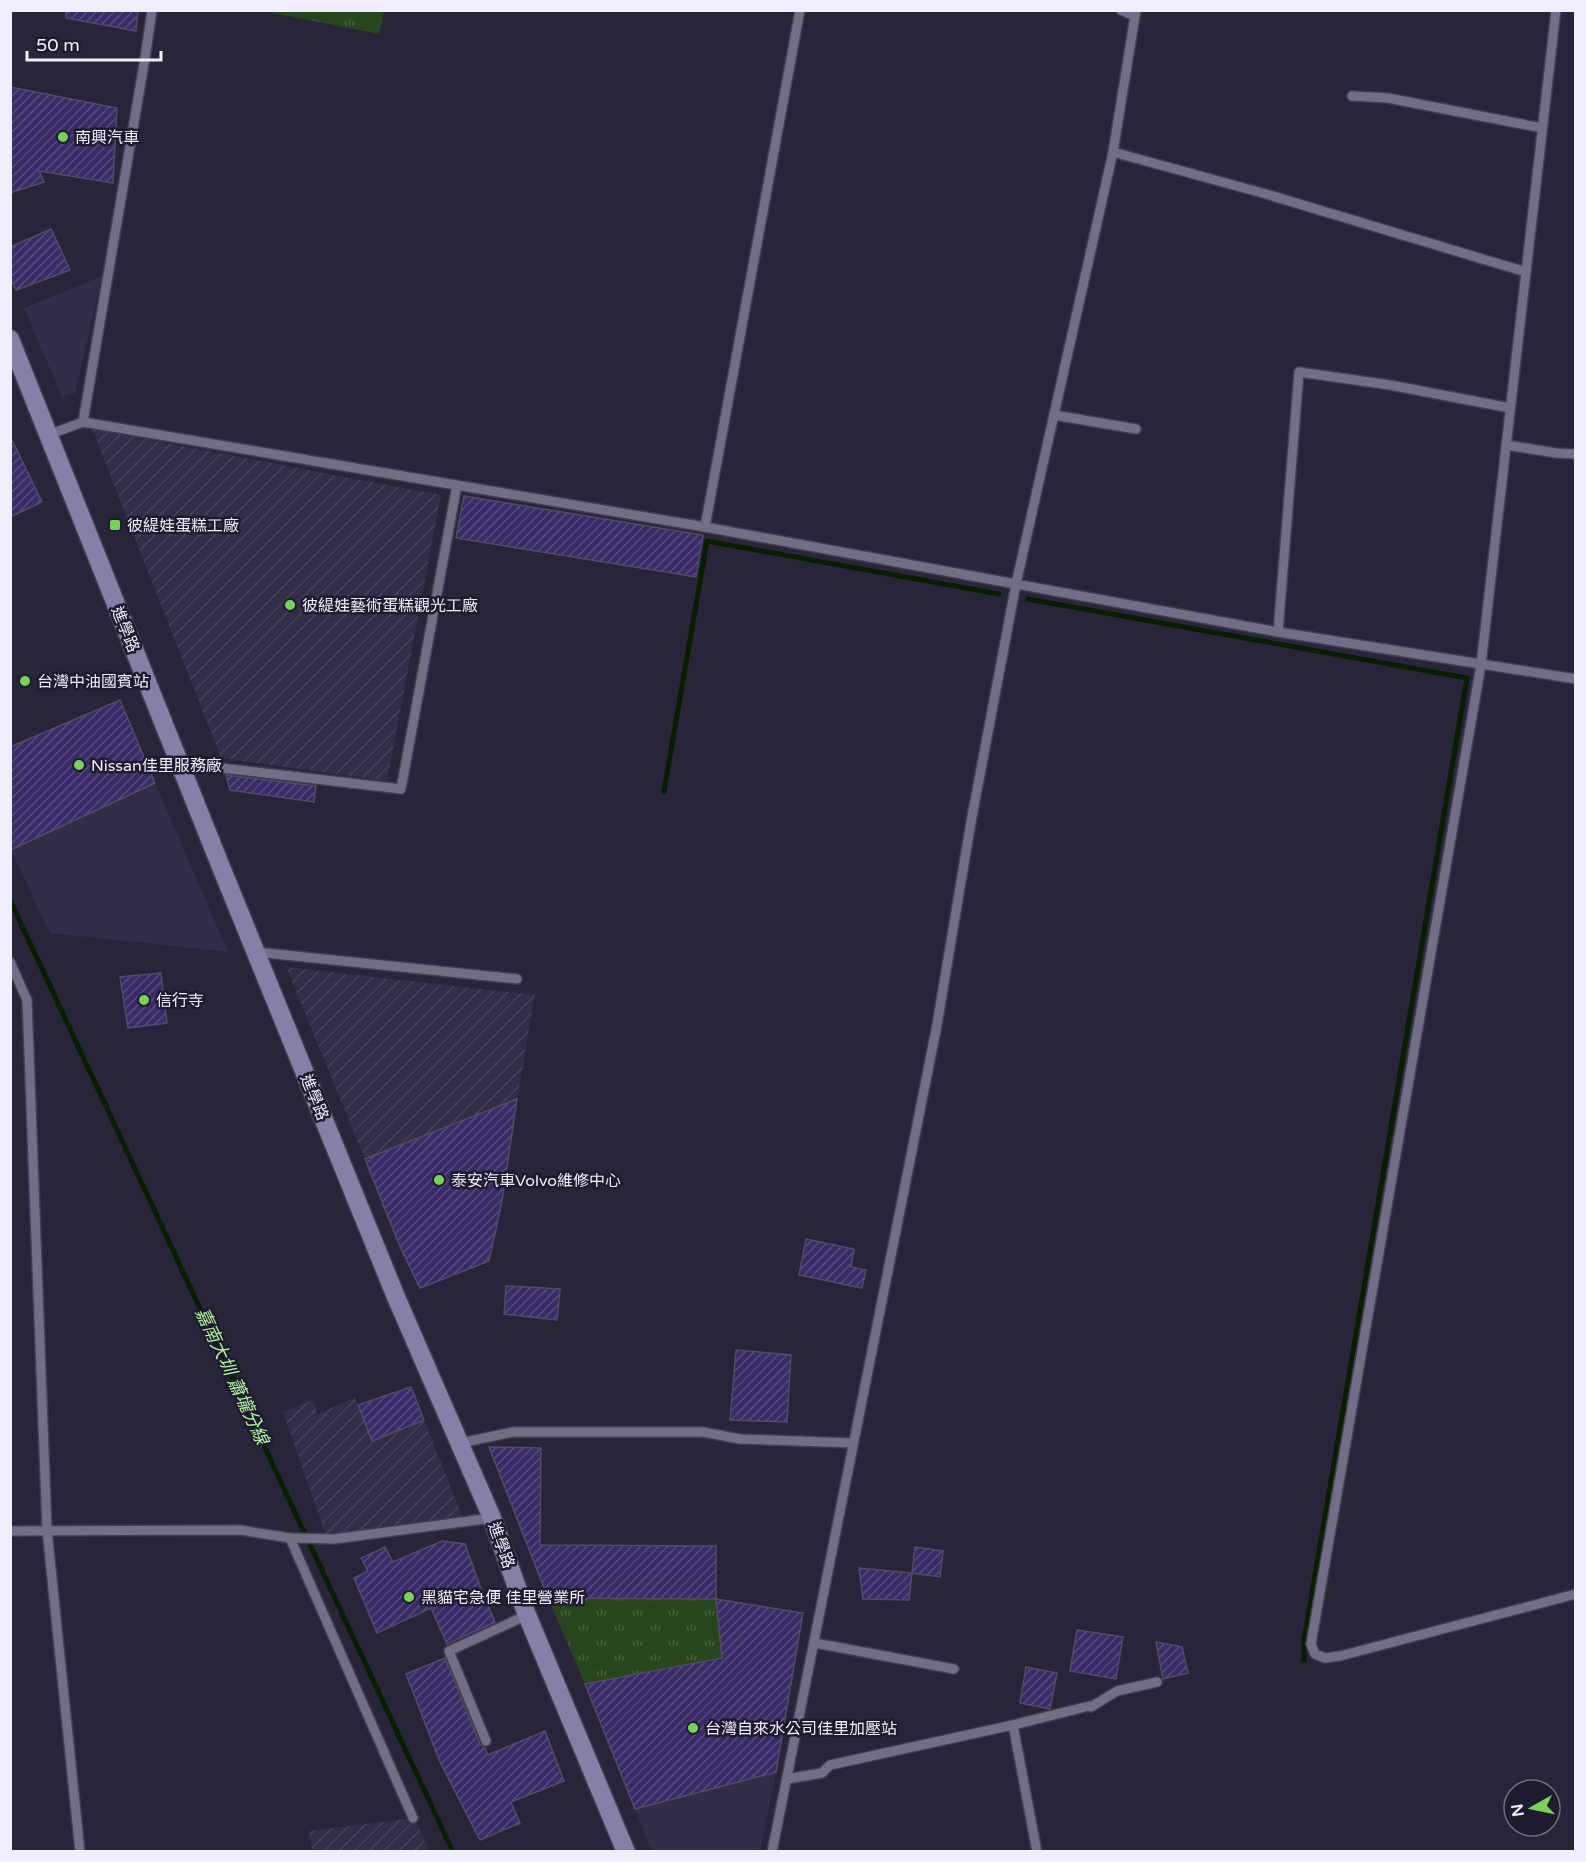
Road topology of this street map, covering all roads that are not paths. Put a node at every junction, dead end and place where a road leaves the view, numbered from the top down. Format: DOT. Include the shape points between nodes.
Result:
graph roads {
  1 [pos="152,10"];
  2 [pos="800,10"];
  3 [pos="1121,10"];
  4 [pos="1556,10"];
  5 [pos="1135,14"];
  6 [pos="1352,96"];
  7 [pos="1542,128"];
  8 [pos="1113,152"];
  9 [pos="1526,272"];
  10 [pos="10,339"];
  11 [pos="1510,408"];
  12 [pos="1054,415"];
  13 [pos="82,422"];
  14 [pos="1136,429"];
  15 [pos="48,435"];
  16 [pos="1506,444"];
  17 [pos="1575,454"];
  18 [pos="457,484"];
  19 [pos="705,527"];
  20 [pos="1016,584"];
  21 [pos="1278,632"];
  22 [pos="1481,665"];
  23 [pos="1575,679"];
  24 [pos="179,763"];
  25 [pos="256,952"];
  26 [pos="10,962"];
  27 [pos="517,979"];
  28 [pos="460,1443"];
  29 [pos="852,1443"];
  30 [pos="492,1518"];
  31 [pos="47,1530"];
  32 [pos="10,1531"];
  33 [pos="290,1538"];
  34 [pos="1575,1594"];
  35 [pos="527,1615"];
  36 [pos="814,1643"];
  37 [pos="954,1669"];
  38 [pos="1157,1682"];
  39 [pos="1013,1725"];
  40 [pos="486,1742"];
  41 [pos="787,1779"];
  42 [pos="413,1818"];
  43 [pos="80,1851"];
  44 [pos="626,1851"];
  45 [pos="772,1851"];
  46 [pos="1037,1851"];
  1 -- 13 [label="lane"];
  2 -- 19 [label="lane"];
  3 -- 5 [label="lane"];
  4 -- 7 [label="lane"];
  5 -- 8 [label="lane"];
  6 -- 7 [label="lane" via="1389,98"];
  7 -- 9 [label="lane"];
  8 -- 9 [label="lane"];
  8 -- 12 [label="lane"];
  9 -- 11 [label="lane"];
  10 -- 15 [label="main road, 進學路"];
  11 -- 16 [label="lane"];
  11 -- 21 [label="lane" via="1299,372"];
  12 -- 14 [label="lane"];
  12 -- 20 [label="lane"];
  13 -- 15 [label="lane"];
  13 -- 18 [label="lane"];
  15 -- 24 [label="main road, 進學路"];
  16 -- 17 [label="lane"];
  16 -- 22 [label="lane"];
  18 -- 19 [label="lane"];
  18 -- 24 [label="lane" via="401,789"];
  19 -- 20 [label="lane"];
  20 -- 21 [label="lane"];
  20 -- 29 [label="lane" via="937,1025"];
  21 -- 22 [label="lane"];
  22 -- 23 [label="lane"];
  22 -- 34 [label="lane" via="1311,1644 1315,1654 1325,1658 1340,1656"];
  24 -- 25 [label="main road, 進學路"];
  25 -- 27 [label="lane"];
  25 -- 28 [label="main road, 進學路" via="396,1297"];
  26 -- 31 [label="lane" via="27,1000"];
  28 -- 29 [label="lane" via="513,1432 703,1432 740,1439"];
  28 -- 30 [label="main road, 進學路"];
  29 -- 36 [label="lane"];
  30 -- 33 [label="lane" via="334,1539"];
  30 -- 35 [label="main road, 進學路"];
  31 -- 32 [label="lane"];
  31 -- 33 [label="lane" via="240,1530"];
  31 -- 43 [label="lane"];
  33 -- 42 [label="lane"];
  35 -- 40 [label="lane" via="449,1651"];
  35 -- 44 [label="main road, 進學路"];
  36 -- 37 [label="lane"];
  36 -- 41 [label="lane"];
  38 -- 39 [label="lane" via="1117,1691 1091,1707"];
  39 -- 41 [label="lane" via="830,1765 822,1773"];
  39 -- 46 [label="lane"];
  41 -- 45 [label="lane"];
}
